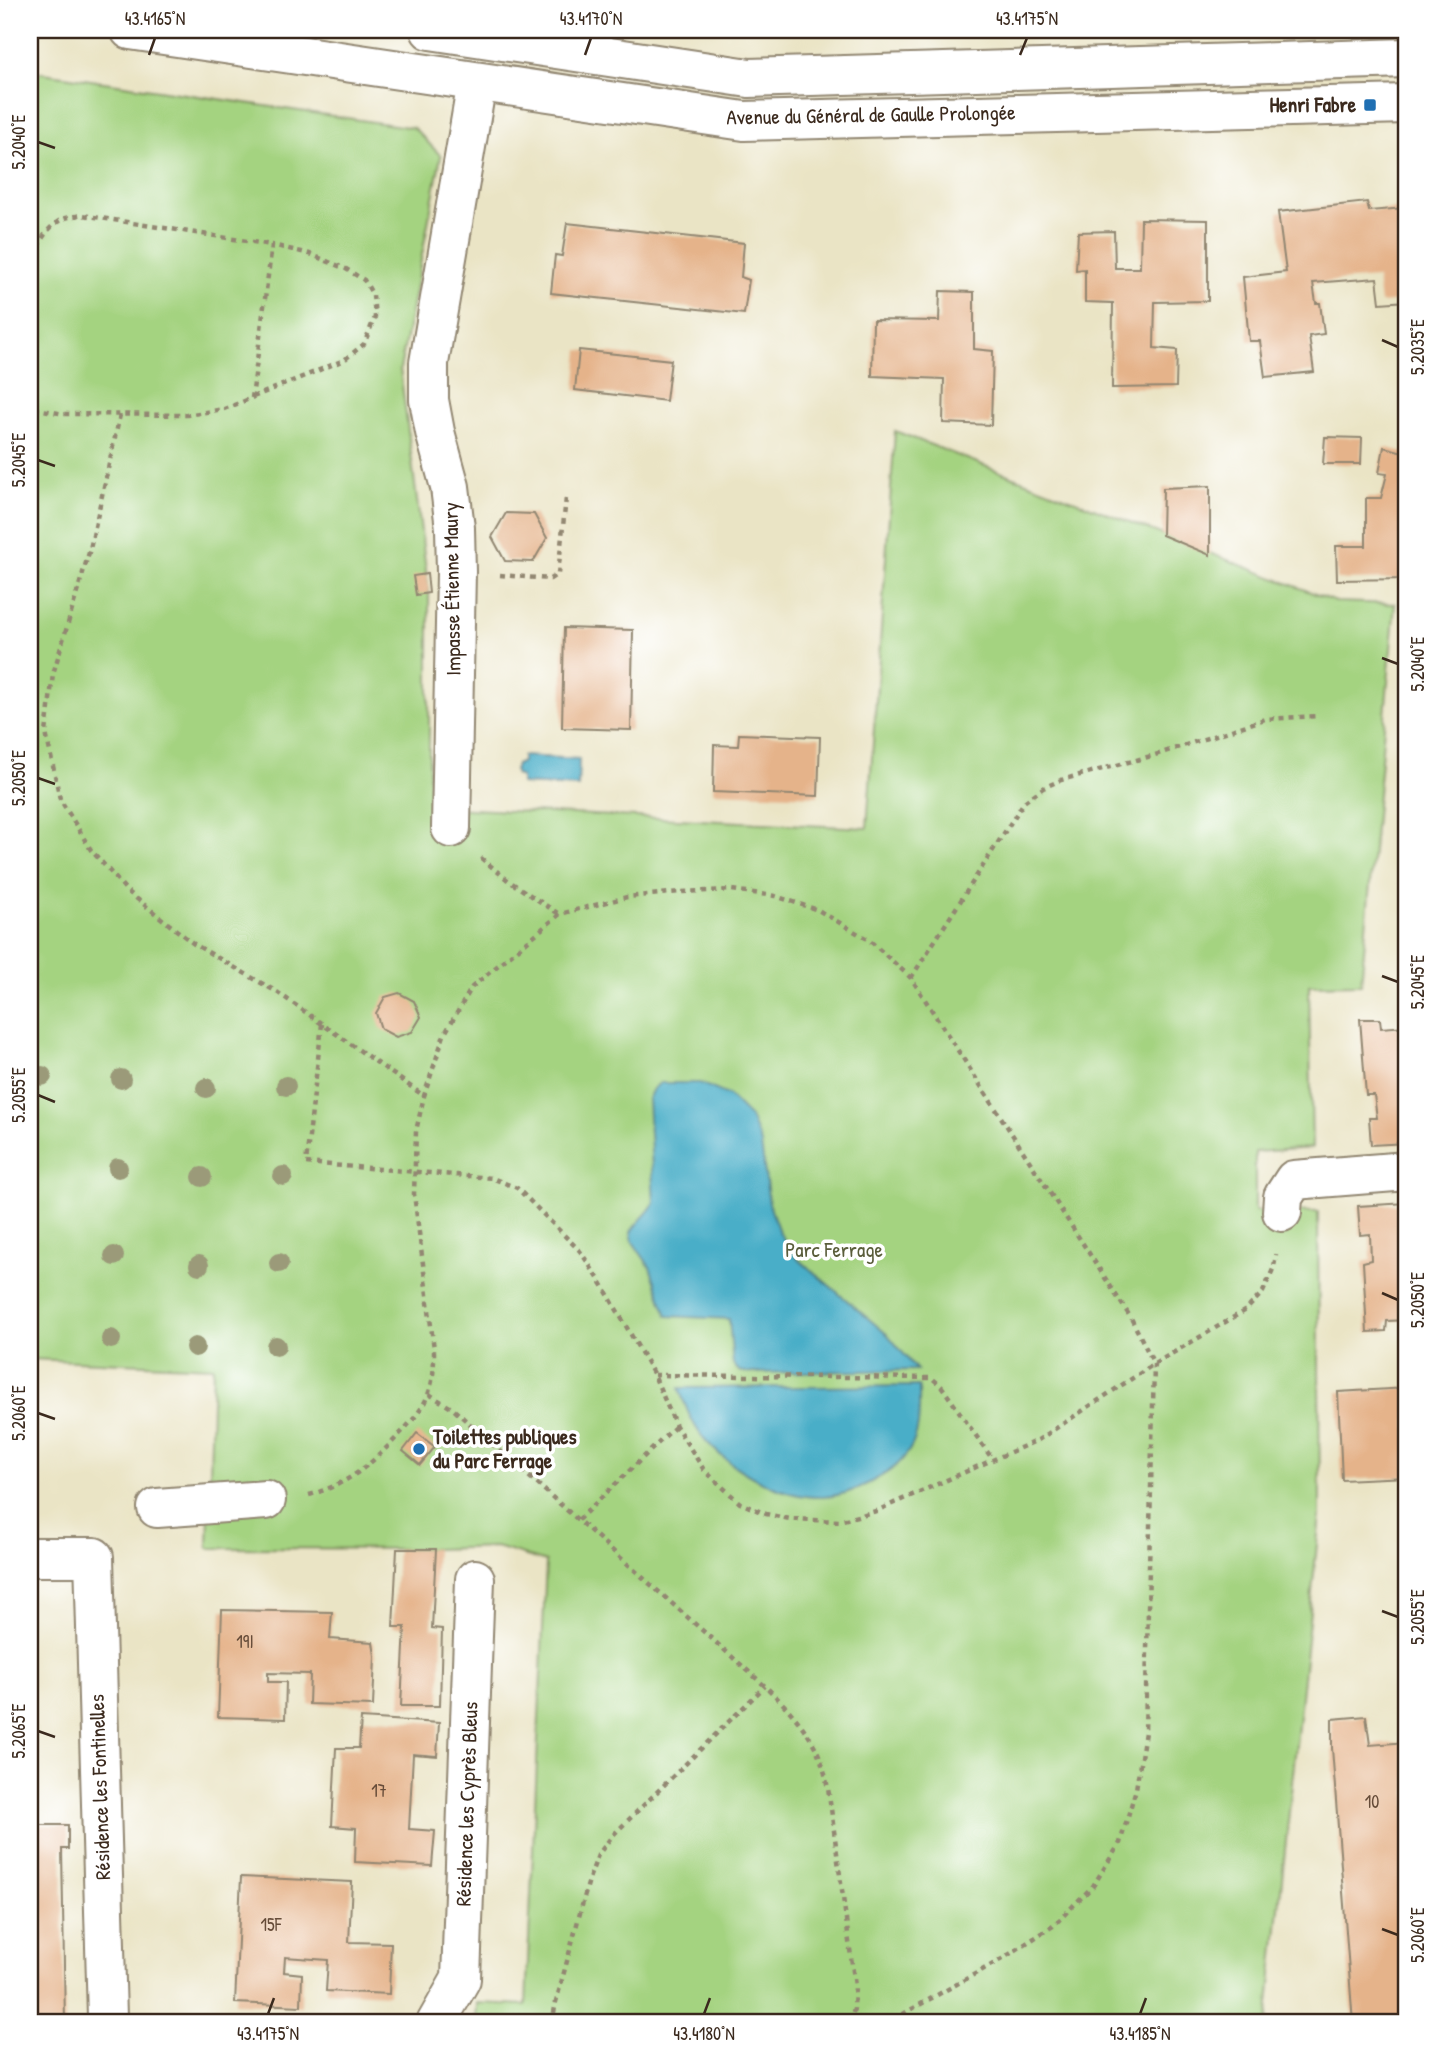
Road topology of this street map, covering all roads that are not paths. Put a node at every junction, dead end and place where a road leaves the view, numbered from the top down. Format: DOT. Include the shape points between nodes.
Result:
graph roads {
  1 [pos="130,30"];
  2 [pos="430,30"];
  3 [pos="1407,58"];
  4 [pos="477,82"];
  5 [pos="1407,104"];
  6 [pos="451,818"];
  7 [pos="1407,1171"];
  8 [pos="1282,1212"];
  9 [pos="266,1500"];
  10 [pos="158,1508"];
  11 [pos="30,1557"];
  12 [pos="475,1578"];
  13 [pos="107,2017"];
  14 [pos="436,2023"];
  1 -- 4 [label="street, Avenue du Général de Gaulle Prolongée"];
  2 -- 3 [label="street, Avenue du Général de Gaulle Prolongée" via="749,78"];
  4 -- 5 [label="street, Avenue du Général de Gaulle Prolongée" via="744,121"];
  4 -- 6 [label="street, Impasse Étienne Maury" via="429,363 429,400 455,527"];
  7 -- 8 [label="street" via="1294,1180 1283,1197"];
  9 -- 10 [label="street"];
  11 -- 13 [label="street, Résidence les Fontinelles" via="94,1557"];
  12 -- 14 [label="street, Résidence les Cyprès Bleus" via="461,1979"];
}
